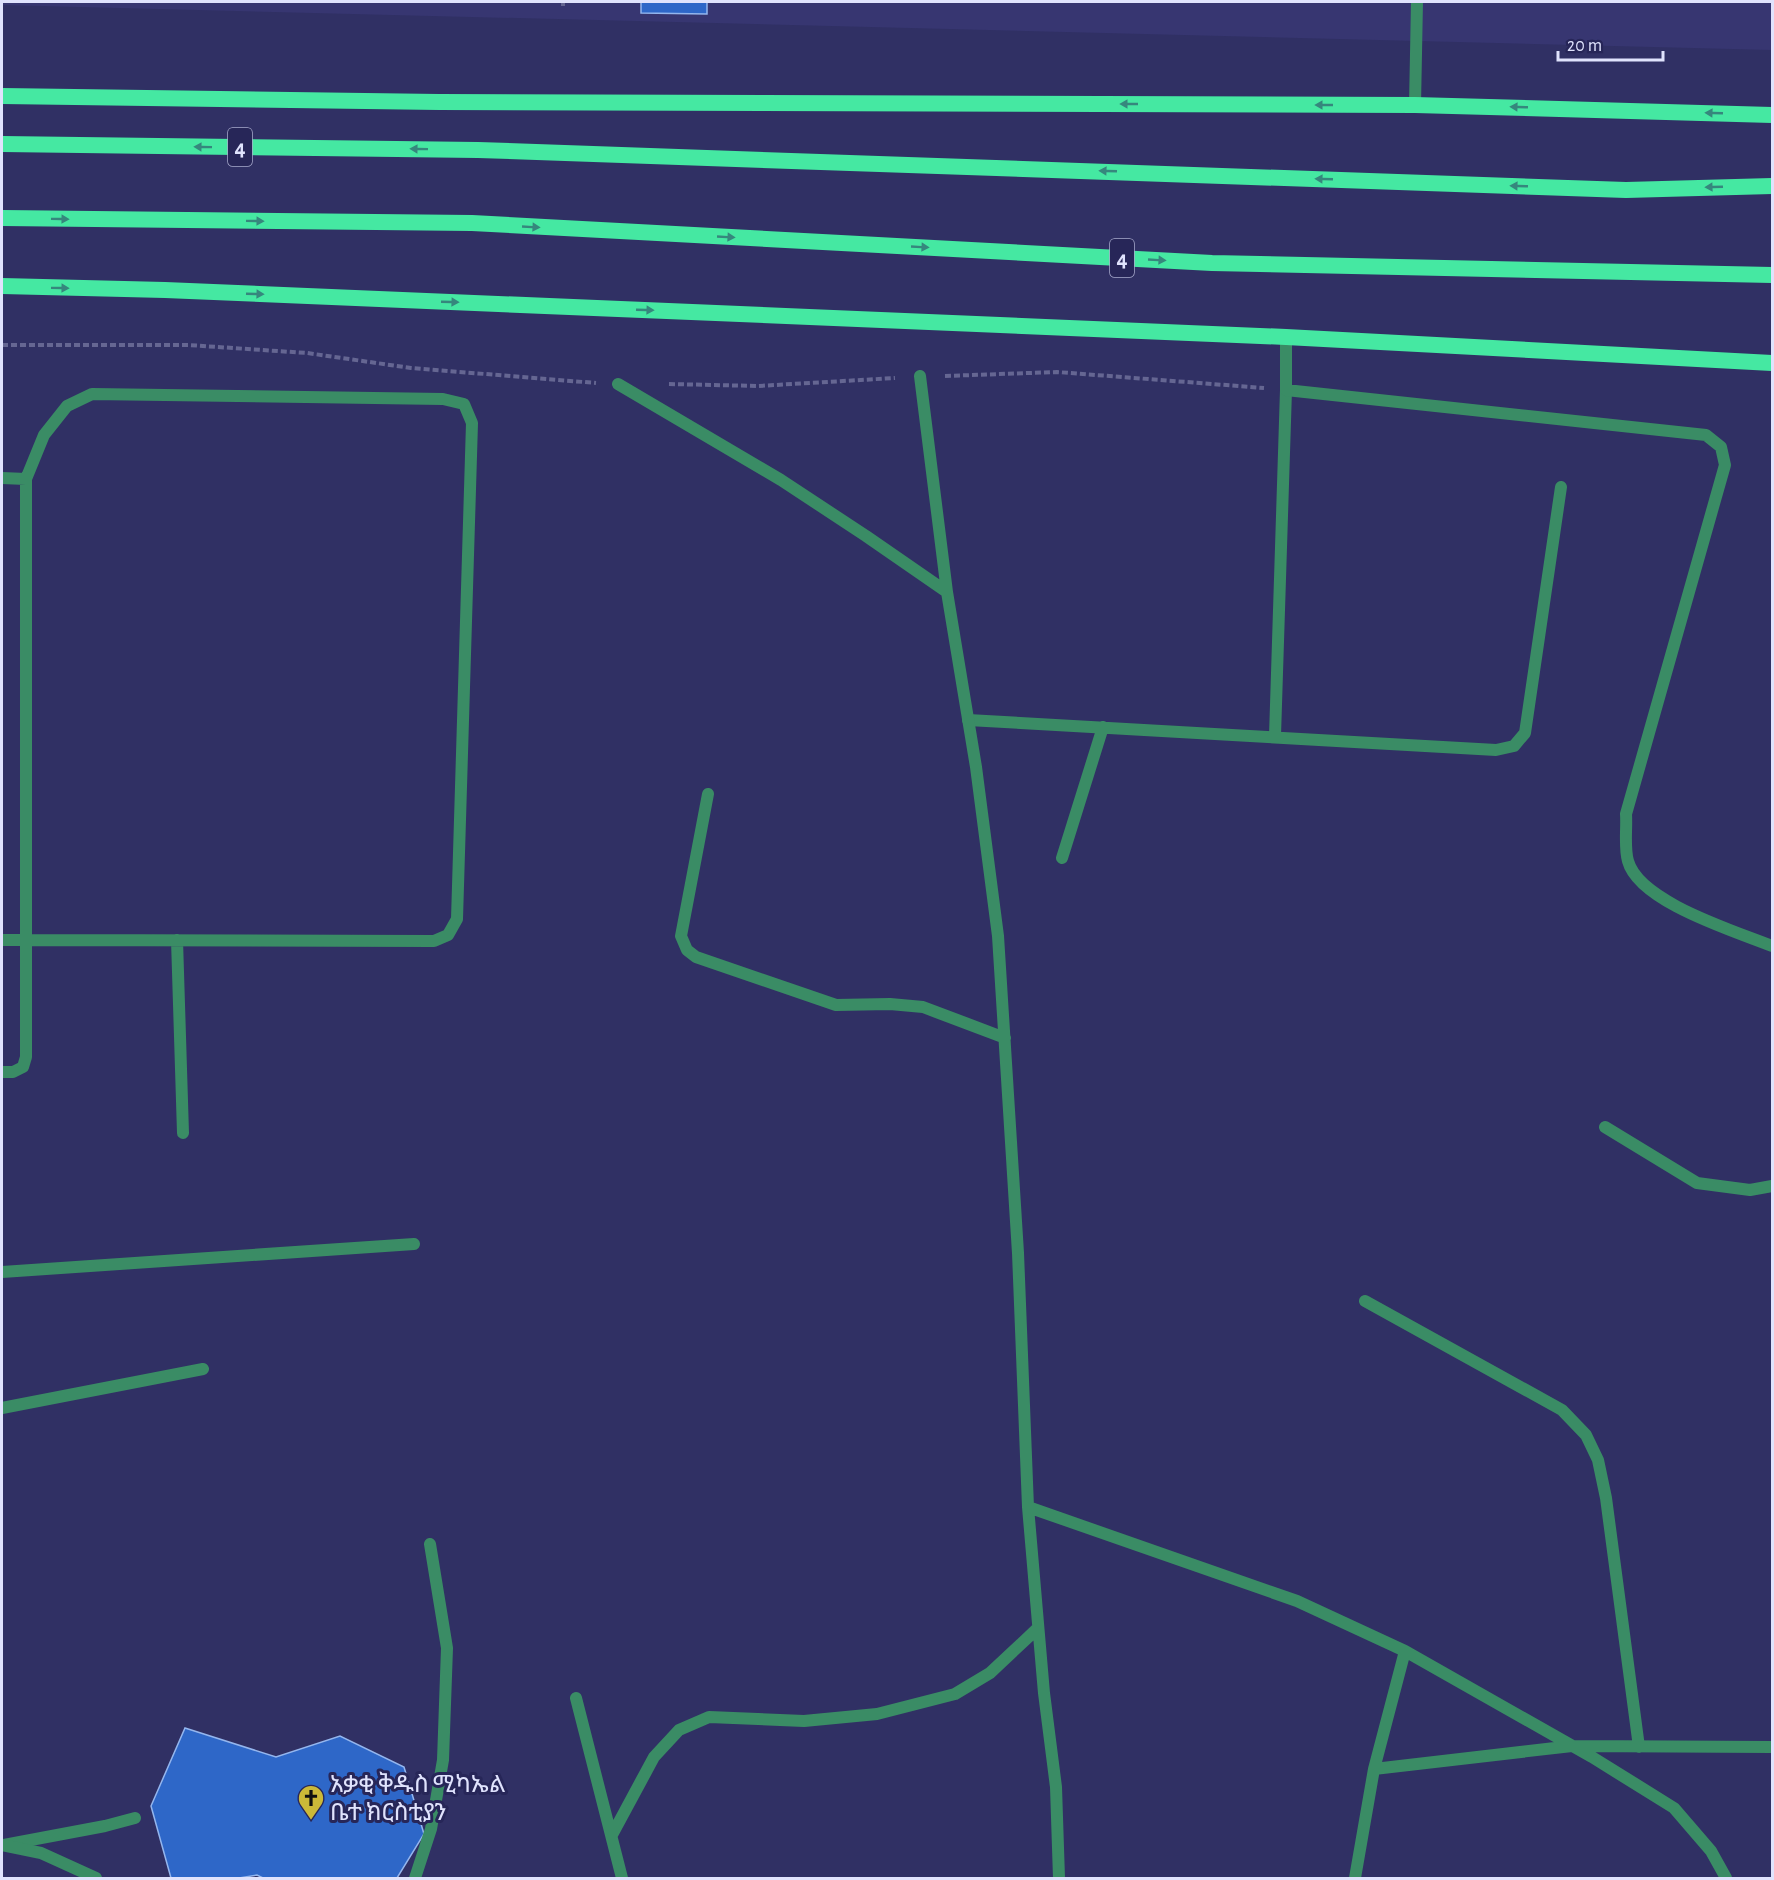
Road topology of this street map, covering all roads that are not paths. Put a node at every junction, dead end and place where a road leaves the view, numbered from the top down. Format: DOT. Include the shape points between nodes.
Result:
graph roads {
  1 [pos="1417,2"];
  2 [pos="2,96"];
  3 [pos="1415,105"];
  4 [pos="1773,115"];
  5 [pos="2,144"];
  6 [pos="1773,186"];
  7 [pos="2,218"];
  8 [pos="1773,275"];
  9 [pos="2,286"];
  10 [pos="1286,337"];
  11 [pos="1773,363"];
  12 [pos="920,376"];
  13 [pos="618,384"];
  14 [pos="1286,390"];
  15 [pos="2,478"];
  16 [pos="26,479"];
  17 [pos="1561,488"];
  18 [pos="947,592"];
  19 [pos="968,720"];
  20 [pos="1103,727"];
  21 [pos="1275,736"];
  22 [pos="708,794"];
  23 [pos="1062,858"];
  24 [pos="2,940"];
  25 [pos="26,940"];
  26 [pos="177,940"];
  27 [pos="1773,946"];
  28 [pos="1005,1038"];
  29 [pos="2,1072"];
  30 [pos="1605,1127"];
  31 [pos="183,1133"];
  32 [pos="1773,1186"];
  33 [pos="414,1244"];
  34 [pos="2,1272"];
  35 [pos="1365,1301"];
  36 [pos="203,1369"];
  37 [pos="2,1408"];
  38 [pos="1028,1507"];
  39 [pos="430,1544"];
  40 [pos="1038,1628"];
  41 [pos="1405,1651"];
  42 [pos="576,1698"];
  43 [pos="1572,1746"];
  44 [pos="1639,1747"];
  45 [pos="1773,1747"];
  46 [pos="1374,1769"];
  47 [pos="135,1818"];
  48 [pos="612,1835"];
  49 [pos="2,1845"];
  50 [pos="96,1878"];
  51 [pos="415,1878"];
  52 [pos="622,1878"];
  53 [pos="1059,1878"];
  54 [pos="1355,1878"];
  55 [pos="1726,1878"];
  1 -- 3 [label="street"];
  3 -- 2 [label="highway, one-way" via="439,102"];
  4 -- 3 [label="highway, one-way"];
  6 -- 5 [label="highway, 4, one-way" via="1614,190 478,150"];
  7 -- 8 [label="highway, 4, one-way" via="472,224 1212,263"];
  9 -- 10 [label="highway, one-way"];
  10 -- 11 [label="highway"];
  10 -- 14 [label="street"];
  12 -- 18 [label="street"];
  13 -- 18 [label="street" via="781,480"];
  14 -- 21 [label="street"];
  14 -- 27 [label="street" via="1706,435 1721,447 1725,465 1626,814 1628,861 1642,886 1668,903"];
  15 -- 16 [label="street"];
  16 -- 25 [label="street"];
  16 -- 26 [label="street" via="44,435 67,406 92,394 443,399 464,404 471,423 457,919 448,935 434,941"];
  17 -- 21 [label="street" via="1525,733 1514,746 1497,750"];
  18 -- 19 [label="street"];
  19 -- 20 [label="street"];
  19 -- 28 [label="street" via="998,936"];
  20 -- 21 [label="street"];
  20 -- 23 [label="street"];
  22 -- 28 [label="street" via="681,936 687,950 696,957 836,1005 923,1007"];
  24 -- 25 [label="street"];
  25 -- 26 [label="street"];
  25 -- 29 [label="street" via="26,1057 23,1067"];
  26 -- 31 [label="street"];
  28 -- 38 [label="street"];
  30 -- 32 [label="street" via="1697,1183 1750,1190"];
  33 -- 34 [label="street"];
  35 -- 44 [label="street" via="1562,1410 1586,1435 1598,1460 1606,1498"];
  36 -- 37 [label="street"];
  38 -- 40 [label="street"];
  38 -- 41 [label="street" via="1297,1601"];
  39 -- 51 [label="street" via="447,1648 443,1760 431,1829"];
  40 -- 48 [label="street" via="990,1673 955,1694 877,1714 804,1721 709,1717 679,1730 654,1757"];
  40 -- 53 [label="street" via="1056,1787"];
  41 -- 43 [label="street"];
  41 -- 46 [label="street"];
  42 -- 48 [label="street"];
  43 -- 44 [label="street"];
  43 -- 46 [label="street"];
  43 -- 55 [label="street" via="1674,1808 1711,1851"];
  44 -- 45 [label="street"];
  46 -- 54 [label="street"];
  47 -- 49 [label="street"];
  48 -- 52 [label="street"];
  49 -- 50 [label="street" via="41,1853"];
}
